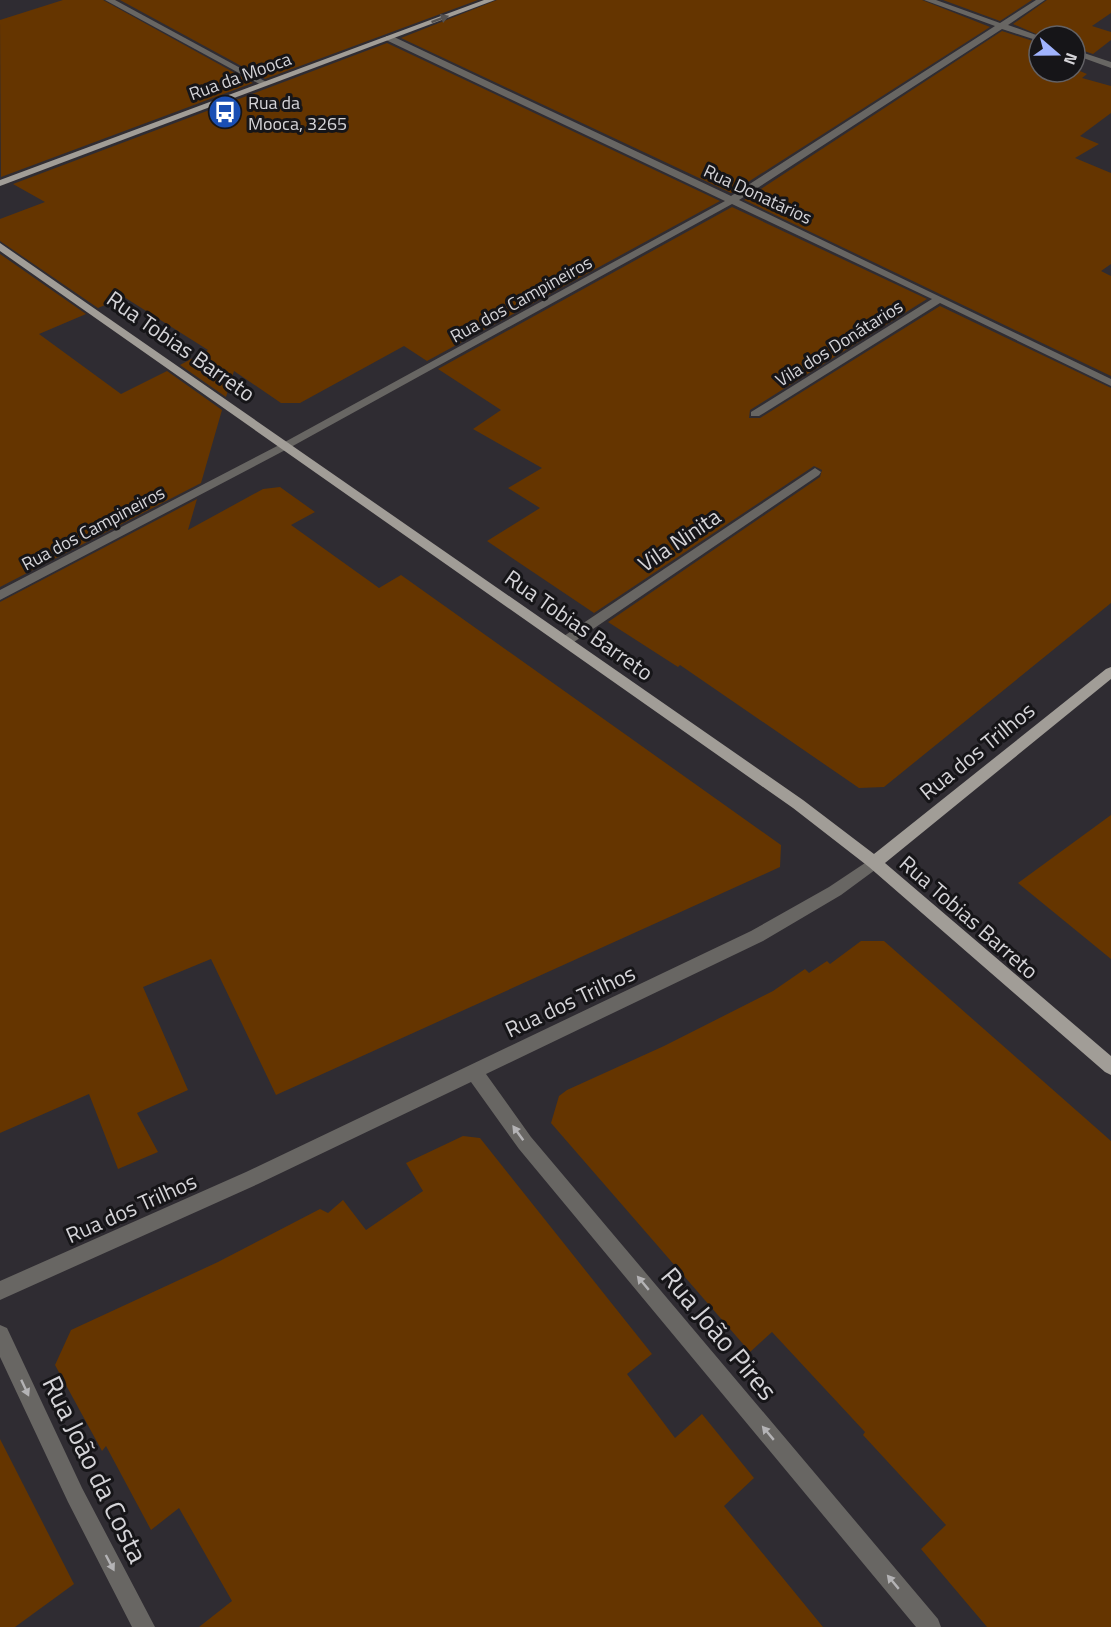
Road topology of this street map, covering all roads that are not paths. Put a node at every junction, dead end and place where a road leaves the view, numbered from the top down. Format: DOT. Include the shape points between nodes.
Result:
graph roads {
  1 [pos="109,0"];
  2 [pos="491,0"];
  3 [pos="928,0"];
  4 [pos="1041,0"];
  5 [pos="1002,26"];
  6 [pos="1027,35"];
  7 [pos="389,38"];
  8 [pos="1087,56"];
  9 [pos="1111,65"];
  10 [pos="266,84"];
  11 [pos="0,183"];
  12 [pos="732,201"];
  13 [pos="0,246"];
  14 [pos="940,299"];
  15 [pos="1111,383"];
  16 [pos="755,414"];
  17 [pos="287,445"];
  18 [pos="815,472"];
  19 [pos="0,596"];
  20 [pos="566,641"];
  21 [pos="1111,672"];
  22 [pos="874,863"];
  23 [pos="1111,1067"];
  24 [pos="473,1071"];
  25 [pos="0,1291"];
  26 [pos="0,1335"];
  27 [pos="144,1627"];
  28 [pos="930,1627"];
  1 -- 10 [label="street"];
  7 -- 2 [label="main road, Rua da Mooca, one-way"];
  3 -- 5 [label="street"];
  4 -- 5 [label="street, Rua dos Campineiros"];
  5 -- 6 [label="street"];
  5 -- 12 [label="street, Rua dos Campineiros"];
  7 -- 10 [label="main road, Rua da Mooca"];
  7 -- 12 [label="street, Rua Donatários"];
  8 -- 9 [label="street"];
  10 -- 11 [label="main road, Rua da Mooca"];
  12 -- 14 [label="street, Rua Donatários"];
  12 -- 17 [label="street, Rua dos Campineiros"];
  13 -- 17 [label="main road, Rua Tobias Barreto"];
  14 -- 15 [label="street, Rua Donatários"];
  14 -- 16 [label="street, Vila dos Donátarios"];
  17 -- 19 [label="street, Rua dos Campineiros"];
  17 -- 20 [label="main road, Rua Tobias Barreto"];
  18 -- 20 [label="street, Vila Ninita"];
  20 -- 22 [label="main road, Rua Tobias Barreto" via="798,804"];
  21 -- 22 [label="main road, Rua dos Trilhos"];
  22 -- 23 [label="main road, Rua Tobias Barreto"];
  22 -- 24 [label="street, Rua dos Trilhos" via="758,936"];
  24 -- 25 [label="street, Rua dos Trilhos" via="252,1178"];
  28 -- 24 [label="street, Rua João Pires, one-way" via="525,1143"];
  26 -- 27 [label="street, Rua João da Costa, one-way" via="75,1495"];
}
